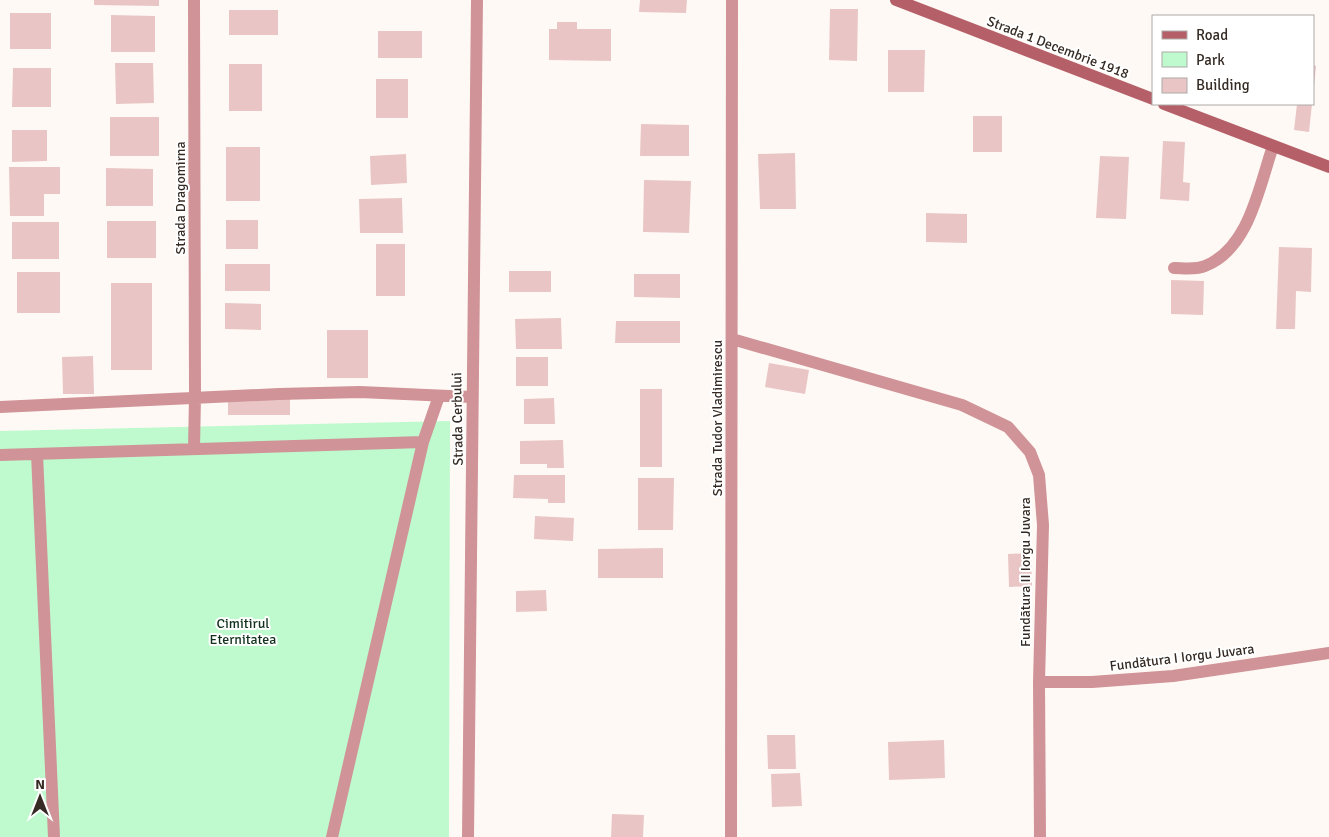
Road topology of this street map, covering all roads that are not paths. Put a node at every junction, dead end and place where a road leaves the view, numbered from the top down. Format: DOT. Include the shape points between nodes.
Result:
graph roads {
  1 [pos="194,0"];
  2 [pos="477,0"];
  3 [pos="732,0"];
  4 [pos="896,0"];
  5 [pos="1152,99"];
  6 [pos="1167,105"];
  7 [pos="1273,146"];
  8 [pos="1329,167"];
  9 [pos="1174,268"];
  10 [pos="732,339"];
  11 [pos="195,396"];
  12 [pos="439,396"];
  13 [pos="471,397"];
  14 [pos="0,407"];
  15 [pos="424,442"];
  16 [pos="194,449"];
  17 [pos="37,454"];
  18 [pos="0,455"];
  19 [pos="1329,653"];
  20 [pos="1039,682"];
  21 [pos="54,837"];
  22 [pos="332,837"];
  23 [pos="468,837"];
  24 [pos="732,837"];
  25 [pos="1040,837"];
  1 -- 11 [label="street, Strada Dragomirna"];
  2 -- 13 [label="street, Strada Cerbului"];
  3 -- 10 [label="street, Strada Tudor Vladimirescu"];
  4 -- 5 [label="main road, Strada 1 Decembrie 1918"];
  6 -- 7 [label="main road"];
  7 -- 8 [label="main road"];
  7 -- 9 [label="street" via="1242,232 1233,247 1223,257 1203,267"];
  10 -- 20 [label="street, Fundătura II Iorgu Juvara" via="962,405 1008,427 1030,452 1042,498"];
  10 -- 24 [label="street, Strada Tudor Vladimirescu"];
  11 -- 12 [label="street" via="360,392"];
  11 -- 14 [label="street"];
  11 -- 16 [label="street, Strada Dragomirna"];
  12 -- 13 [label="street"];
  12 -- 15 [label="street"];
  13 -- 23 [label="street, Strada Cerbului"];
  15 -- 16 [label="street"];
  15 -- 22 [label="street"];
  16 -- 17 [label="street"];
  17 -- 18 [label="street"];
  17 -- 21 [label="street"];
  19 -- 20 [label="street, Fundătura I Iorgu Juvara" via="1173,676"];
  20 -- 25 [label="street, Fundătura II Iorgu Juvara"];
}
